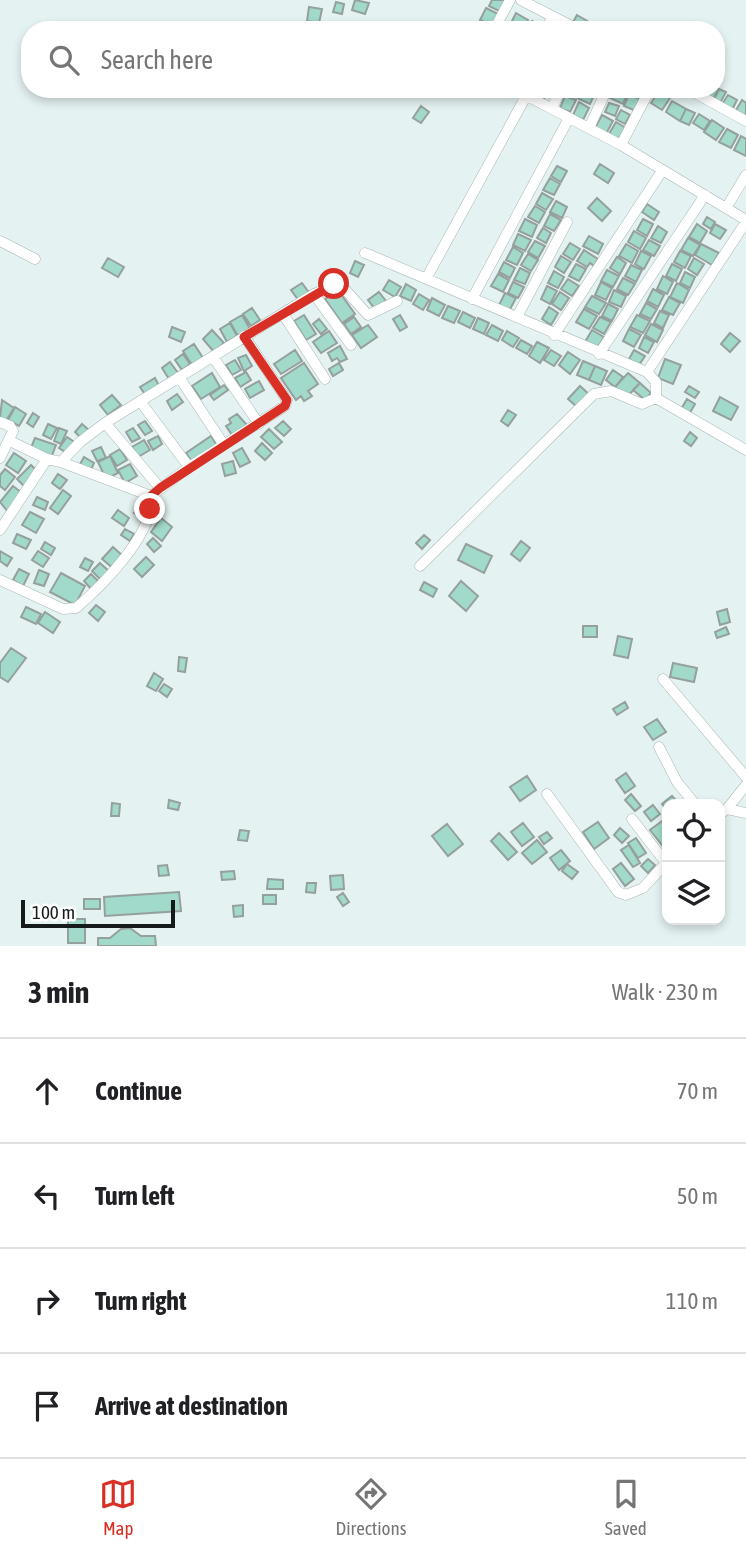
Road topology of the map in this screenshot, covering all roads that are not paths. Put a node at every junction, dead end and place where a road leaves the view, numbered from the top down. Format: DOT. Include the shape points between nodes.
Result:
graph roads {
  1 [pos="510,0"];
  2 [pos="521,0"];
  3 [pos="552,17"];
  4 [pos="499,21"];
  5 [pos="550,21"];
  6 [pos="560,21"];
  7 [pos="525,98"];
  8 [pos="557,98"];
  9 [pos="603,98"];
  10 [pos="645,98"];
  11 [pos="704,98"];
  12 [pos="552,108"];
  13 [pos="569,118"];
  14 [pos="746,121"];
  15 [pos="589,128"];
  16 [pos="621,145"];
  17 [pos="662,171"];
  18 [pos="746,175"];
  19 [pos="705,195"];
  20 [pos="726,208"];
  21 [pos="746,221"];
  22 [pos="567,222"];
  23 [pos="0,241"];
  24 [pos="365,253"];
  25 [pos="35,259"];
  26 [pos="426,277"];
  27 [pos="314,294"];
  28 [pos="472,299"];
  29 [pos="397,301"];
  30 [pos="283,314"];
  31 [pos="517,317"];
  32 [pos="554,335"];
  33 [pos="244,337"];
  34 [pos="351,345"];
  35 [pos="599,354"];
  36 [pos="212,357"];
  37 [pos="647,372"];
  38 [pos="179,377"];
  39 [pos="326,379"];
  40 [pos="656,398"];
  41 [pos="140,401"];
  42 [pos="0,422"];
  43 [pos="105,423"];
  44 [pos="259,424"];
  45 [pos="10,441"];
  46 [pos="225,445"];
  47 [pos="746,450"];
  48 [pos="0,458"];
  49 [pos="47,458"];
  50 [pos="61,463"];
  51 [pos="189,467"];
  52 [pos="160,488"];
  53 [pos="151,496"];
  54 [pos="0,530"];
  55 [pos="420,566"];
  56 [pos="0,580"];
  57 [pos="663,679"];
  58 [pos="659,747"];
  59 [pos="746,777"];
  60 [pos="746,785"];
  61 [pos="547,794"];
  62 [pos="691,799"];
  63 [pos="725,810"];
  64 [pos="725,812"];
  65 [pos="746,813"];
  66 [pos="632,819"];
  67 [pos="666,862"];
  68 [pos="662,868"];
  1 -- 4 [label="street"];
  2 -- 3 [label="street"];
  3 -- 5 [label="street"];
  3 -- 6 [label="street"];
  7 -- 12 [label="street"];
  7 -- 26 [label="street"];
  8 -- 12 [label="street"];
  9 -- 15 [label="street"];
  10 -- 16 [label="street"];
  11 -- 14 [label="street"];
  12 -- 13 [label="street"];
  13 -- 15 [label="street"];
  13 -- 28 [label="street"];
  15 -- 16 [label="street"];
  16 -- 17 [label="street"];
  17 -- 19 [label="street"];
  17 -- 32 [label="street"];
  18 -- 20 [label="street"];
  19 -- 20 [label="street"];
  19 -- 35 [label="street"];
  20 -- 21 [label="street"];
  21 -- 37 [label="street"];
  22 -- 31 [label="street"];
  23 -- 25 [label="street"];
  24 -- 26 [label="street"];
  26 -- 28 [label="street"];
  27 -- 29 [label="street" via="340,284 368,315"];
  27 -- 30 [label="street"];
  27 -- 34 [label="street"];
  28 -- 31 [label="street"];
  30 -- 33 [label="street"];
  30 -- 39 [label="street"];
  31 -- 32 [label="street"];
  32 -- 35 [label="street"];
  33 -- 36 [label="street"];
  33 -- 44 [label="street" via="287,400"];
  35 -- 37 [label="street"];
  36 -- 38 [label="street"];
  36 -- 44 [label="street"];
  37 -- 40 [label="street" via="656,382"];
  38 -- 41 [label="street"];
  38 -- 46 [label="street"];
  40 -- 47 [label="street"];
  40 -- 55 [label="street" via="642,404 611,391 594,394"];
  41 -- 43 [label="street"];
  41 -- 51 [label="street"];
  42 -- 45 [label="street" via="12,428"];
  43 -- 50 [label="street"];
  43 -- 52 [label="street"];
  44 -- 46 [label="street"];
  45 -- 48 [label="street"];
  45 -- 49 [label="street"];
  46 -- 51 [label="street"];
  49 -- 50 [label="street"];
  49 -- 54 [label="street"];
  50 -- 53 [label="street"];
  51 -- 52 [label="street"];
  52 -- 53 [label="street"];
  53 -- 56 [label="street" via="150,509 132,547 76,608 63,609"];
  57 -- 59 [label="street"];
  58 -- 62 [label="street"];
  60 -- 63 [label="street"];
  61 -- 68 [label="street" via="618,892 626,895 643,888"];
  64 -- 65 [label="street"];
  66 -- 67 [label="street"];
}
